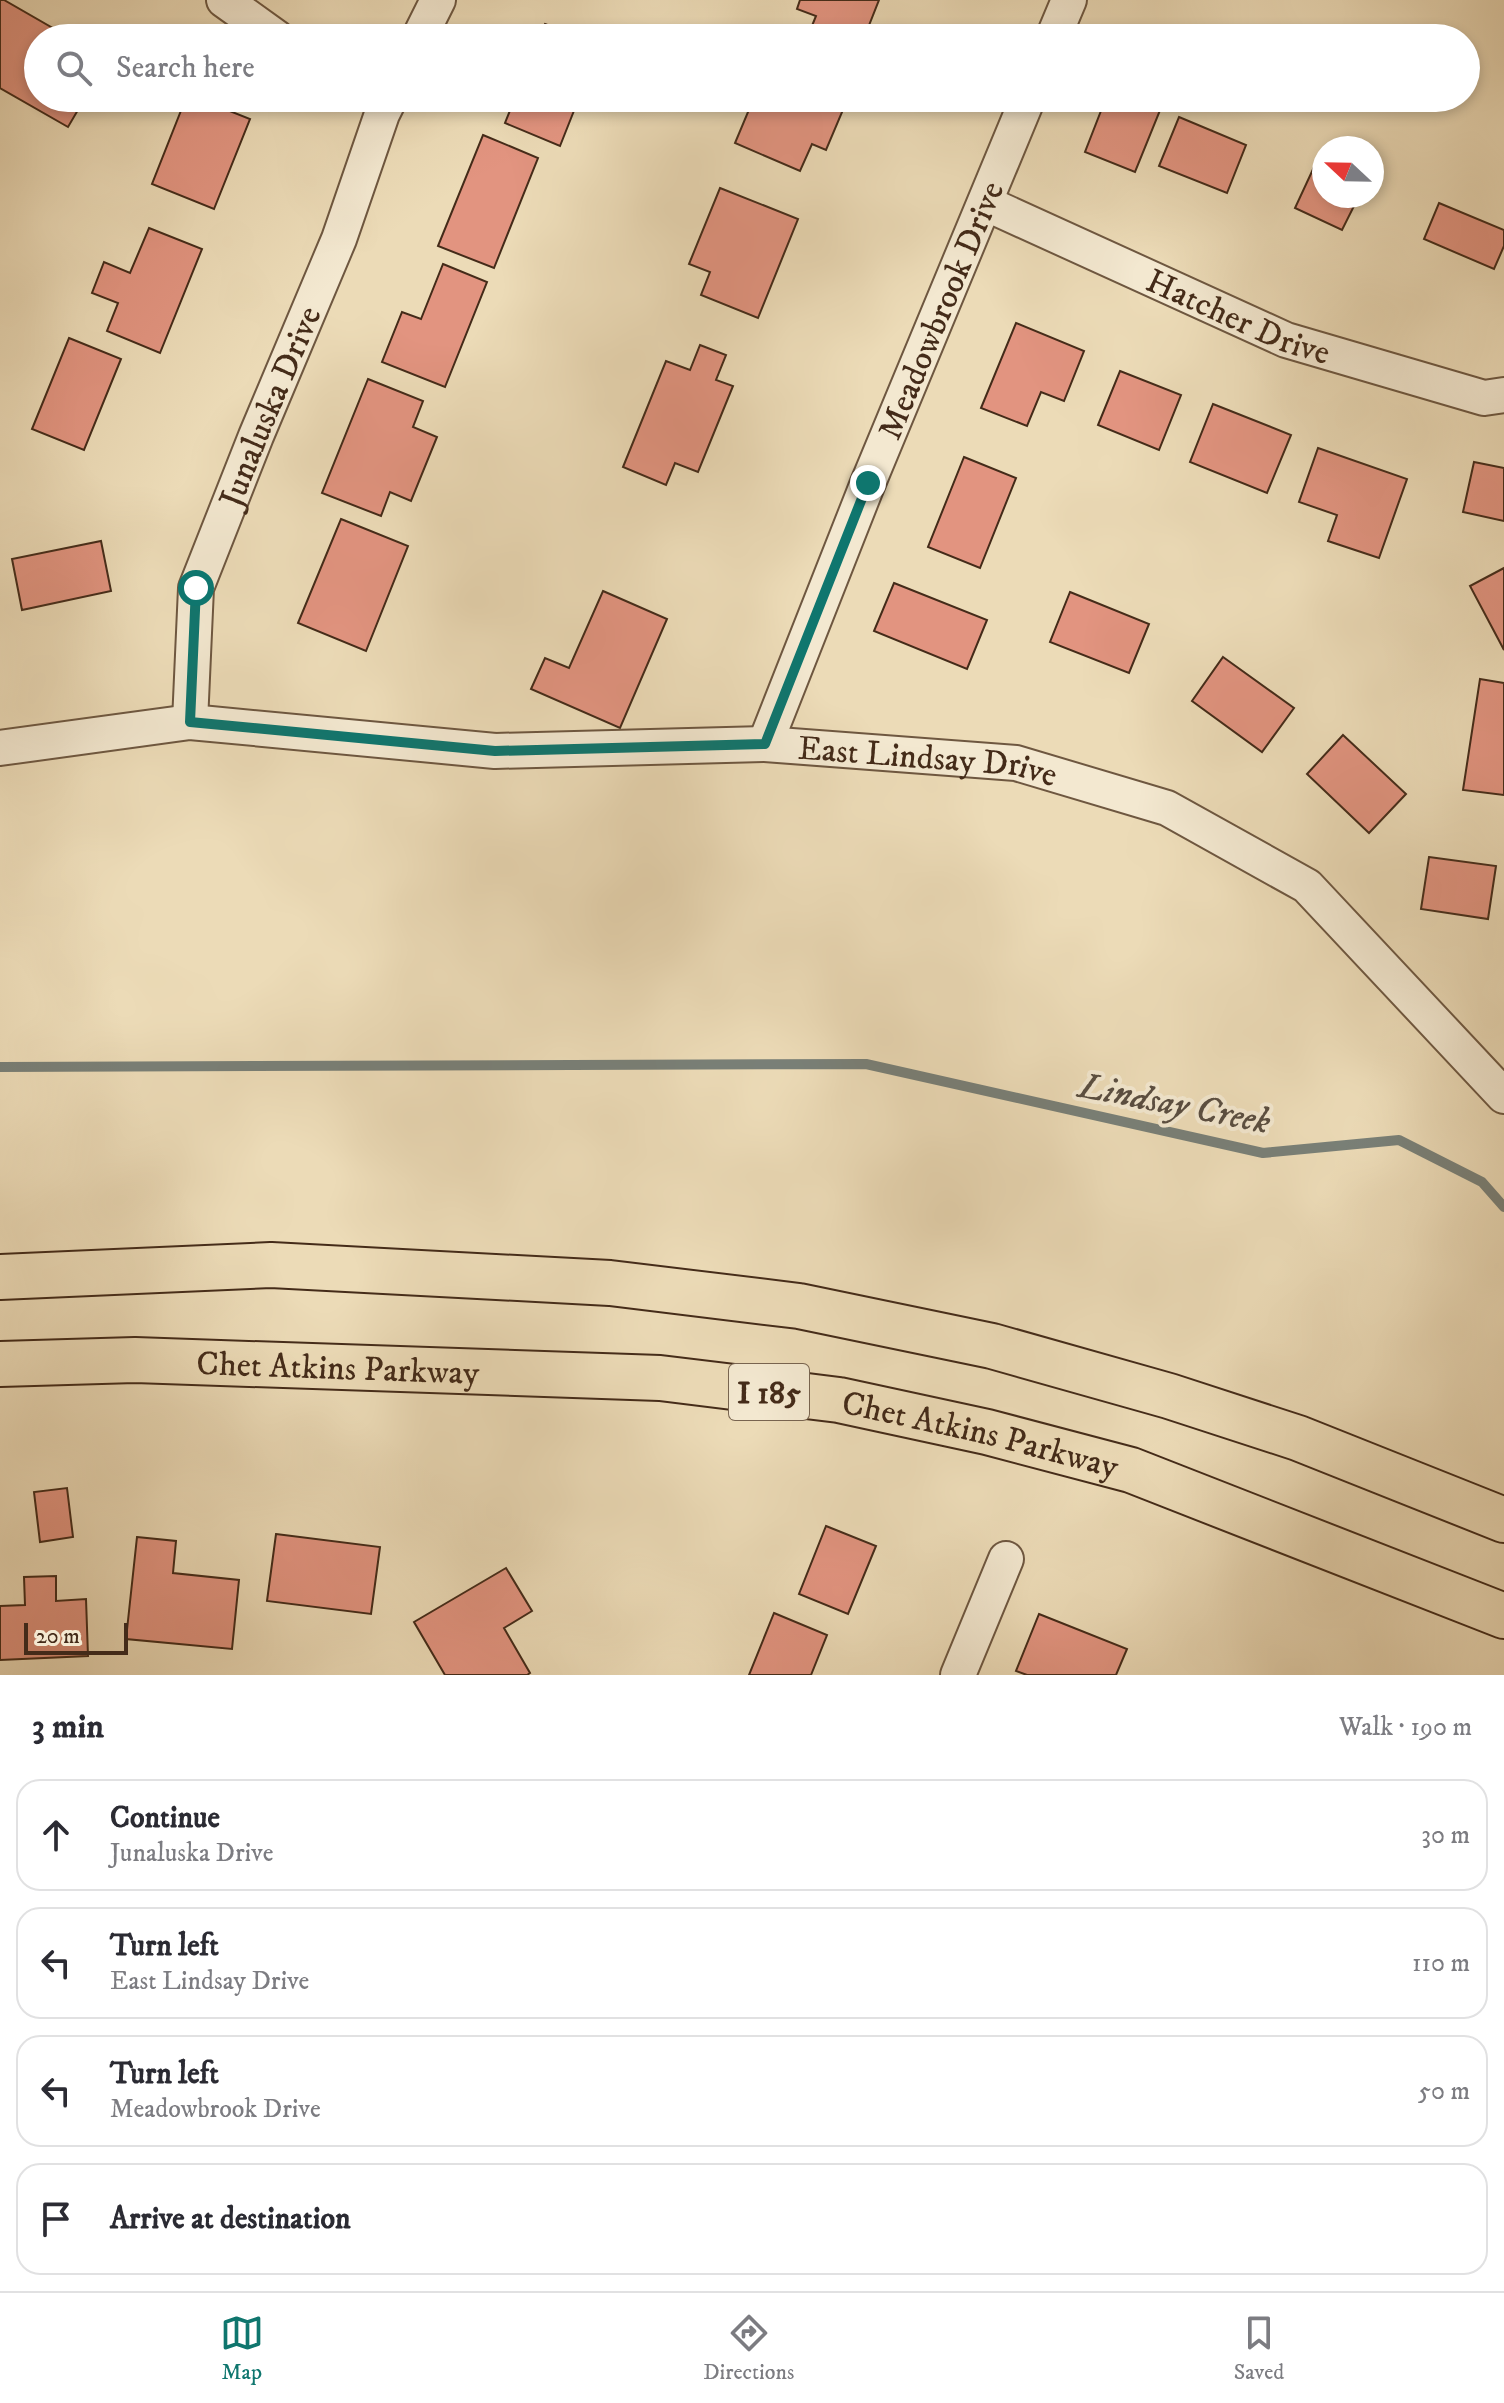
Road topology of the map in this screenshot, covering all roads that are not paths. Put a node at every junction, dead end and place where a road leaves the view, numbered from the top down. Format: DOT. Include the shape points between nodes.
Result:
graph roads {
  1 [pos="224,0"];
  2 [pos="438,0"];
  3 [pos="1069,0"];
  4 [pos="257,24"];
  5 [pos="426,24"];
  6 [pos="1059,24"];
  7 [pos="374,112"];
  8 [pos="1022,112"];
  9 [pos="985,203"];
  10 [pos="1504,395"];
  11 [pos="190,722"];
  12 [pos="765,744"];
  13 [pos="0,748"];
  14 [pos="1504,1096"];
  15 [pos="0,1277"];
  16 [pos="0,1364"];
  17 [pos="1504,1520"];
  18 [pos="1006,1559"];
  19 [pos="1504,1616"];
  20 [pos="958,1675"];
  1 -- 4 [label="street"];
  2 -- 5 [label="street"];
  3 -- 6 [label="street"];
  7 -- 11 [label="street, Junaluska Drive" via="339,239 196,588"];
  8 -- 9 [label="street, Meadowbrook Drive"];
  9 -- 10 [label="street, Hatcher Drive" via="1286,340 1484,398"];
  9 -- 12 [label="street, Meadowbrook Drive"];
  11 -- 12 [label="street, East Lindsay Drive" via="495,751"];
  11 -- 13 [label="street, East Lindsay Drive"];
  12 -- 14 [label="street, East Lindsay Drive" via="1016,763 1167,808 1307,886"];
  15 -- 17 [label="highway" via="271,1265 610,1283 799,1306 992,1346 1169,1396 1298,1438"];
  16 -- 19 [label="highway, Chet Atkins Parkway / I 185" via="135,1360 660,1378 839,1400 1131,1470"];
  18 -- 20 [label="street"];
}
